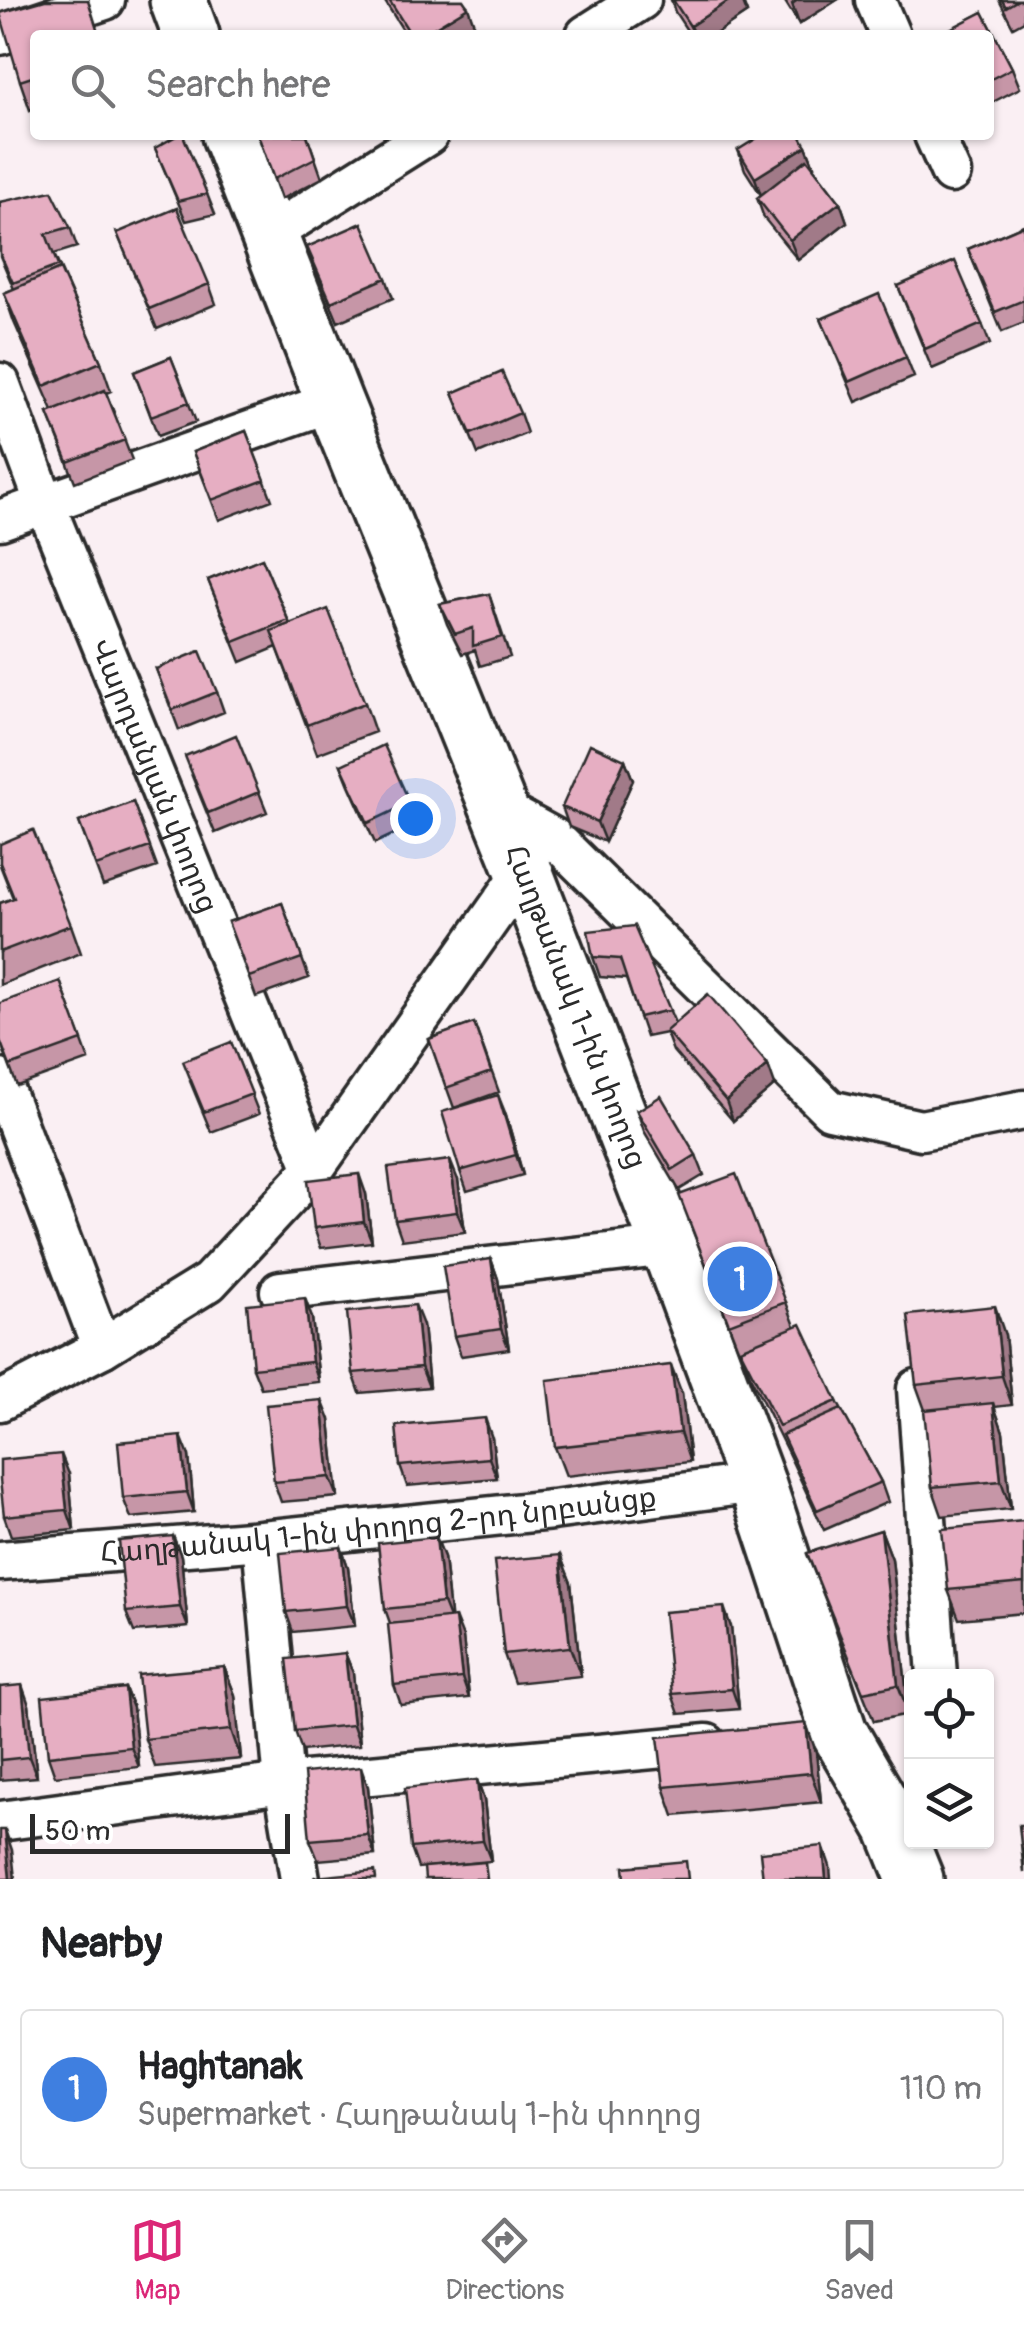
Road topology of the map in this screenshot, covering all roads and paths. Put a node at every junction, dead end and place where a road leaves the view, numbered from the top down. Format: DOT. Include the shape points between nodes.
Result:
graph roads {
  1 [pos="105,0"];
  2 [pos="178,0"];
  3 [pos="641,0"];
  4 [pos="875,0"];
  5 [pos="189,30"];
  6 [pos="594,30"];
  7 [pos="888,30"];
  8 [pos="0,35"];
  9 [pos="232,140"];
  10 [pos="420,140"];
  11 [pos="936,140"];
  12 [pos="952,174"];
  13 [pos="269,235"];
  14 [pos="0,383"];
  15 [pos="334,401"];
  16 [pos="46,504"];
  17 [pos="0,520"];
  18 [pos="499,808"];
  19 [pos="524,870"];
  20 [pos="0,1079"];
  21 [pos="1024,1110"];
  22 [pos="314,1169"];
  23 [pos="668,1246"];
  24 [pos="280,1291"];
  25 [pos="102,1348"];
  26 [pos="917,1390"];
  27 [pos="0,1402"];
  28 [pos="757,1483"];
  29 [pos="262,1540"];
  30 [pos="0,1561"];
  31 [pos="937,1669"];
  32 [pos="740,1742"];
  33 [pos="284,1783"];
  34 [pos="903,1817"];
  35 [pos="0,1821"];
  36 [pos="300,1879"];
  37 [pos="915,1879"];
  1 -- 8 [label="street"];
  2 -- 5 [label="main road"];
  3 -- 6 [label="street"];
  4 -- 7 [label="street"];
  9 -- 13 [label="main road, Հաղթանակ 1-ին փողոց"];
  10 -- 13 [label="street"];
  11 -- 12 [label="street"];
  13 -- 15 [label="main road, Հաղթանակ 1-ին փողոց"];
  14 -- 16 [label="street, Վարդանյան փողոց"];
  15 -- 16 [label="street"];
  15 -- 18 [label="main road, Հաղթանակ 1-ին փողոց"];
  16 -- 17 [label="street"];
  16 -- 22 [label="street, Վարդանյան փողոց"];
  18 -- 19 [label="main road, Հաղթանակ 1-ին փողոց"];
  18 -- 21 [label="street" via="554,838 830,1110 921,1130"];
  19 -- 22 [label="street"];
  19 -- 23 [label="main road, Հաղթանակ 1-ին փողոց"];
  20 -- 25 [label="street"];
  22 -- 25 [label="street" via="209,1282"];
  23 -- 24 [label="street"];
  23 -- 28 [label="main road, Հաղթանակ 1-ին փողոց"];
  25 -- 27 [label="street"];
  26 -- 31 [label="street"];
  28 -- 29 [label="street, Հաղթանակ 1-ին փողոց 2-րդ նրբանցք"];
  28 -- 34 [label="main road, Հաղթանակ 1-ին փողոց" via="819,1734"];
  29 -- 30 [label="street, Հաղթանակ 1-ին փողոց 2-րդ նրբանցք"];
  29 -- 33 [label="street"];
  32 -- 33 [label="street"];
  33 -- 35 [label="street"];
  33 -- 36 [label="street"];
  34 -- 37 [label="main road, Հաղթանակ 1-ին փողոց"];
}
